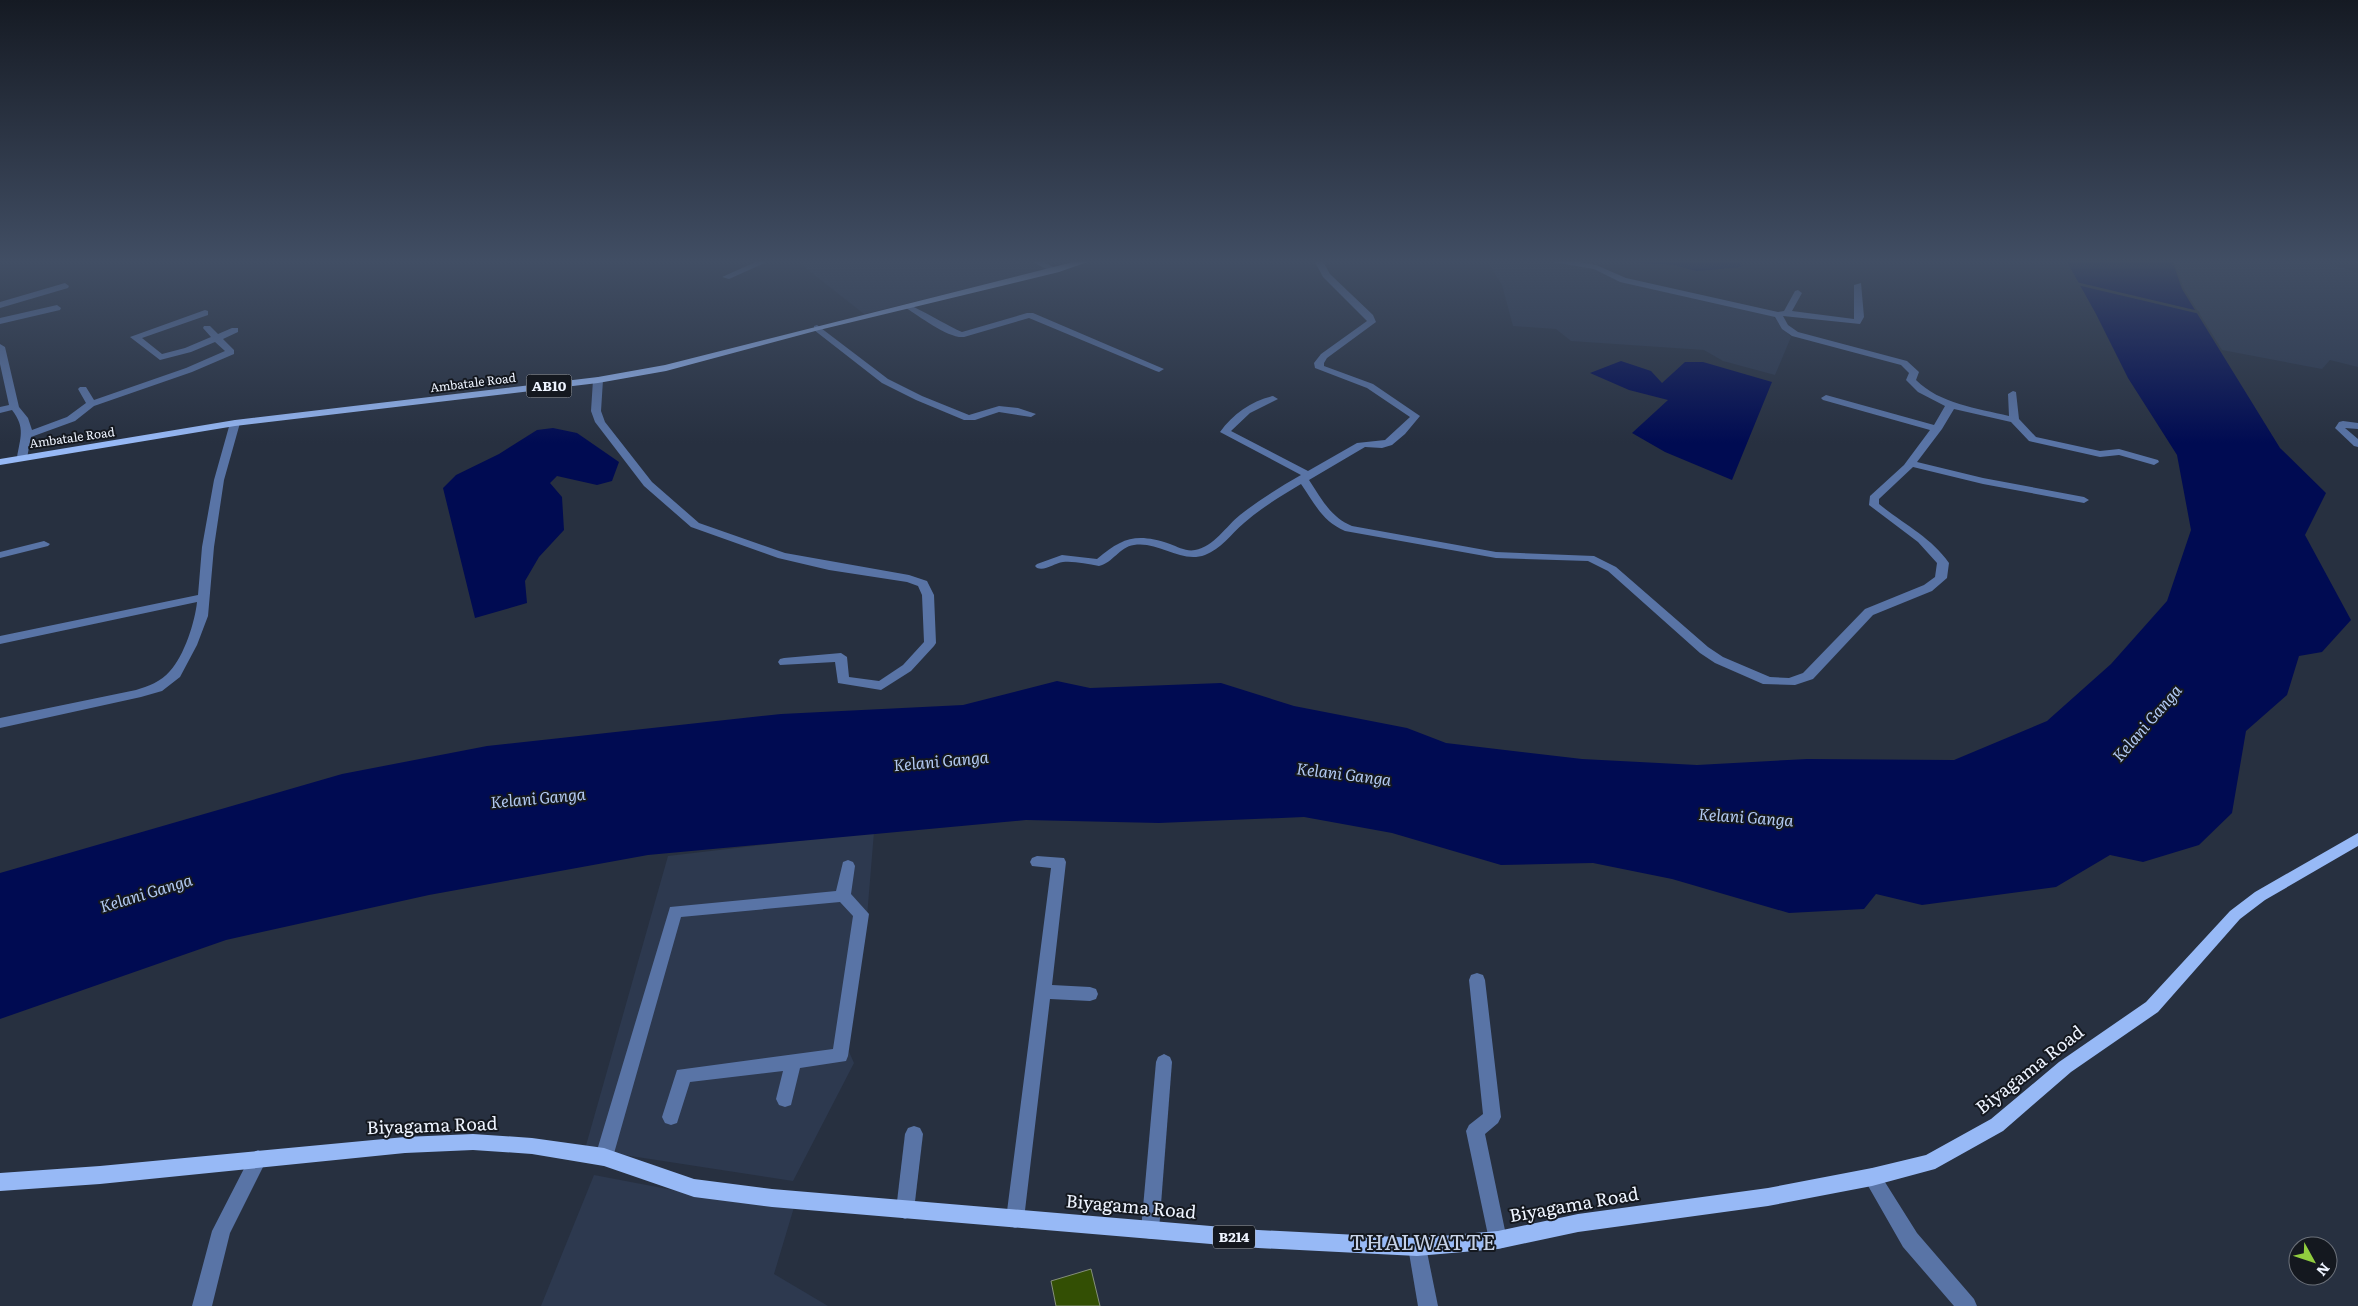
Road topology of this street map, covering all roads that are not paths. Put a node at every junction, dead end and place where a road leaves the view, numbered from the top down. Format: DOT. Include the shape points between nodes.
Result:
graph roads {
  1 [pos="182,321"];
  2 [pos="846,321"];
  3 [pos="931,321"];
  4 [pos="1009,321"];
  5 [pos="1044,321"];
  6 [pos="1372,321"];
  7 [pos="1784,321"];
  8 [pos="207,328"];
  9 [pos="817,328"];
  10 [pos="235,330"];
  11 [pos="217,337"];
  12 [pos="0,347"];
  13 [pos="1159,369"];
  14 [pos="598,380"];
  15 [pos="83,388"];
  16 [pos="2013,394"];
  17 [pos="1826,398"];
  18 [pos="1273,399"];
  19 [pos="91,404"];
  20 [pos="1951,405"];
  21 [pos="14,407"];
  22 [pos="0,410"];
  23 [pos="1032,414"];
  24 [pos="2014,420"];
  25 [pos="235,424"];
  26 [pos="2358,426"];
  27 [pos="1937,428"];
  28 [pos="26,435"];
  29 [pos="2358,444"];
  30 [pos="22,458"];
  31 [pos="0,462"];
  32 [pos="2154,462"];
  33 [pos="1912,464"];
  34 [pos="1305,477"];
  35 [pos="2084,500"];
  36 [pos="44,544"];
  37 [pos="0,555"];
  38 [pos="1041,566"];
  39 [pos="204,597"];
  40 [pos="0,640"];
  41 [pos="784,662"];
  42 [pos="0,723"];
  43 [pos="2358,839"];
  44 [pos="1037,862"];
  45 [pos="848,866"];
  46 [pos="843,896"];
  47 [pos="1477,980"];
  48 [pos="1043,992"];
  49 [pos="1090,994"];
  50 [pos="793,1062"];
  51 [pos="1164,1062"];
  52 [pos="786,1099"];
  53 [pos="671,1117"];
  54 [pos="914,1134"];
  55 [pos="604,1157"];
  56 [pos="258,1159"];
  57 [pos="1872,1177"];
  58 [pos="0,1182"];
  59 [pos="905,1210"];
  60 [pos="1015,1219"];
  61 [pos="1150,1230"];
  62 [pos="1498,1240"];
  63 [pos="1417,1246"];
  64 [pos="202,1306"];
  65 [pos="1428,1306"];
  66 [pos="1967,1306"];
  1 -- 11 [label="street" via="135,337 160,357 188,350"];
  2 -- 9 [label="main road, Ambatale Road / AB10"];
  3 -- 4 [label="street" via="961,335"];
  5 -- 13 [label="street"];
  6 -- 34 [label="street" via="1324,356 1319,363 1320,368 1370,386 1415,416 1389,443 1361,445"];
  7 -- 20 [label="street" via="1785,327 1795,334 1904,363 1914,372 1911,380 1921,390"];
  8 -- 11 [label="street"];
  9 -- 14 [label="main road, Ambatale Road / AB10" via="696,361"];
  9 -- 23 [label="street" via="885,381 960,415 976,419 993,409"];
  10 -- 11 [label="street"];
  11 -- 19 [label="street" via="231,352"];
  12 -- 21 [label="street"];
  14 -- 25 [label="main road, Ambatale Road / AB10"];
  14 -- 41 [label="street" via="596,411 600,422 648,484 695,525 782,556 923,584 928,595 930,643 907,668 880,686 843,680 841,657"];
  15 -- 19 [label="street"];
  16 -- 24 [label="street"];
  17 -- 27 [label="street"];
  18 -- 34 [label="street" via="1261,402 1225,432"];
  19 -- 28 [label="street" via="71,419"];
  20 -- 24 [label="street"];
  20 -- 27 [label="street"];
  21 -- 22 [label="street"];
  21 -- 28 [label="street" via="23,418"];
  24 -- 32 [label="street" via="2032,439 2100,454 2119,452"];
  25 -- 30 [label="main road, Ambatale Road / AB10"];
  25 -- 39 [label="street" via="219,480"];
  26 -- 29 [label="street" via="2343,424 2340,428"];
  27 -- 33 [label="street"];
  28 -- 30 [label="street"];
  30 -- 31 [label="main road, Ambatale Road / AB10"];
  33 -- 34 [label="street" via="1874,498 1874,505 1936,550 1944,563 1941,578 1928,588 1869,612 1808,676 1790,682 1768,681 1719,660 1602,563 1590,558 1496,555 1349,529 1334,523 1327,515"];
  33 -- 35 [label="street"];
  34 -- 38 [label="street" via="1243,518 1199,554 1141,540 1125,543 1099,563 1078,558 1053,559"];
  36 -- 37 [label="street"];
  39 -- 40 [label="street"];
  39 -- 42 [label="street" via="202,616 181,664 170,680 157,688"];
  43 -- 57 [label="main road, Biyagama Road / B214" via="2241,910 2152,1007 2065,1067 1997,1125 1928,1163"];
  44 -- 48 [label="street" via="1059,862"];
  45 -- 46 [label="street"];
  46 -- 50 [label="street" via="861,914 840,1056"];
  46 -- 55 [label="street" via="675,911"];
  47 -- 62 [label="street" via="1492,1117 1475,1131"];
  48 -- 49 [label="street"];
  48 -- 60 [label="street"];
  50 -- 52 [label="street"];
  50 -- 53 [label="street" via="683,1074"];
  51 -- 61 [label="street"];
  54 -- 59 [label="street"];
  55 -- 56 [label="main road, Biyagama Road / B214" via="532,1146 473,1142"];
  55 -- 59 [label="main road, Biyagama Road / B214" via="694,1188"];
  56 -- 58 [label="main road, Biyagama Road / B214"];
  56 -- 64 [label="street" via="221,1231"];
  57 -- 62 [label="main road, Biyagama Road / B214" via="1768,1197 1578,1223"];
  57 -- 66 [label="street" via="1910,1240"];
  59 -- 60 [label="main road, Biyagama Road / B214"];
  60 -- 61 [label="main road, Biyagama Road / B214"];
  61 -- 63 [label="main road, Biyagama Road / B214" via="1258,1239"];
  62 -- 63 [label="main road, Biyagama Road / B214"];
  63 -- 65 [label="street"];
}
